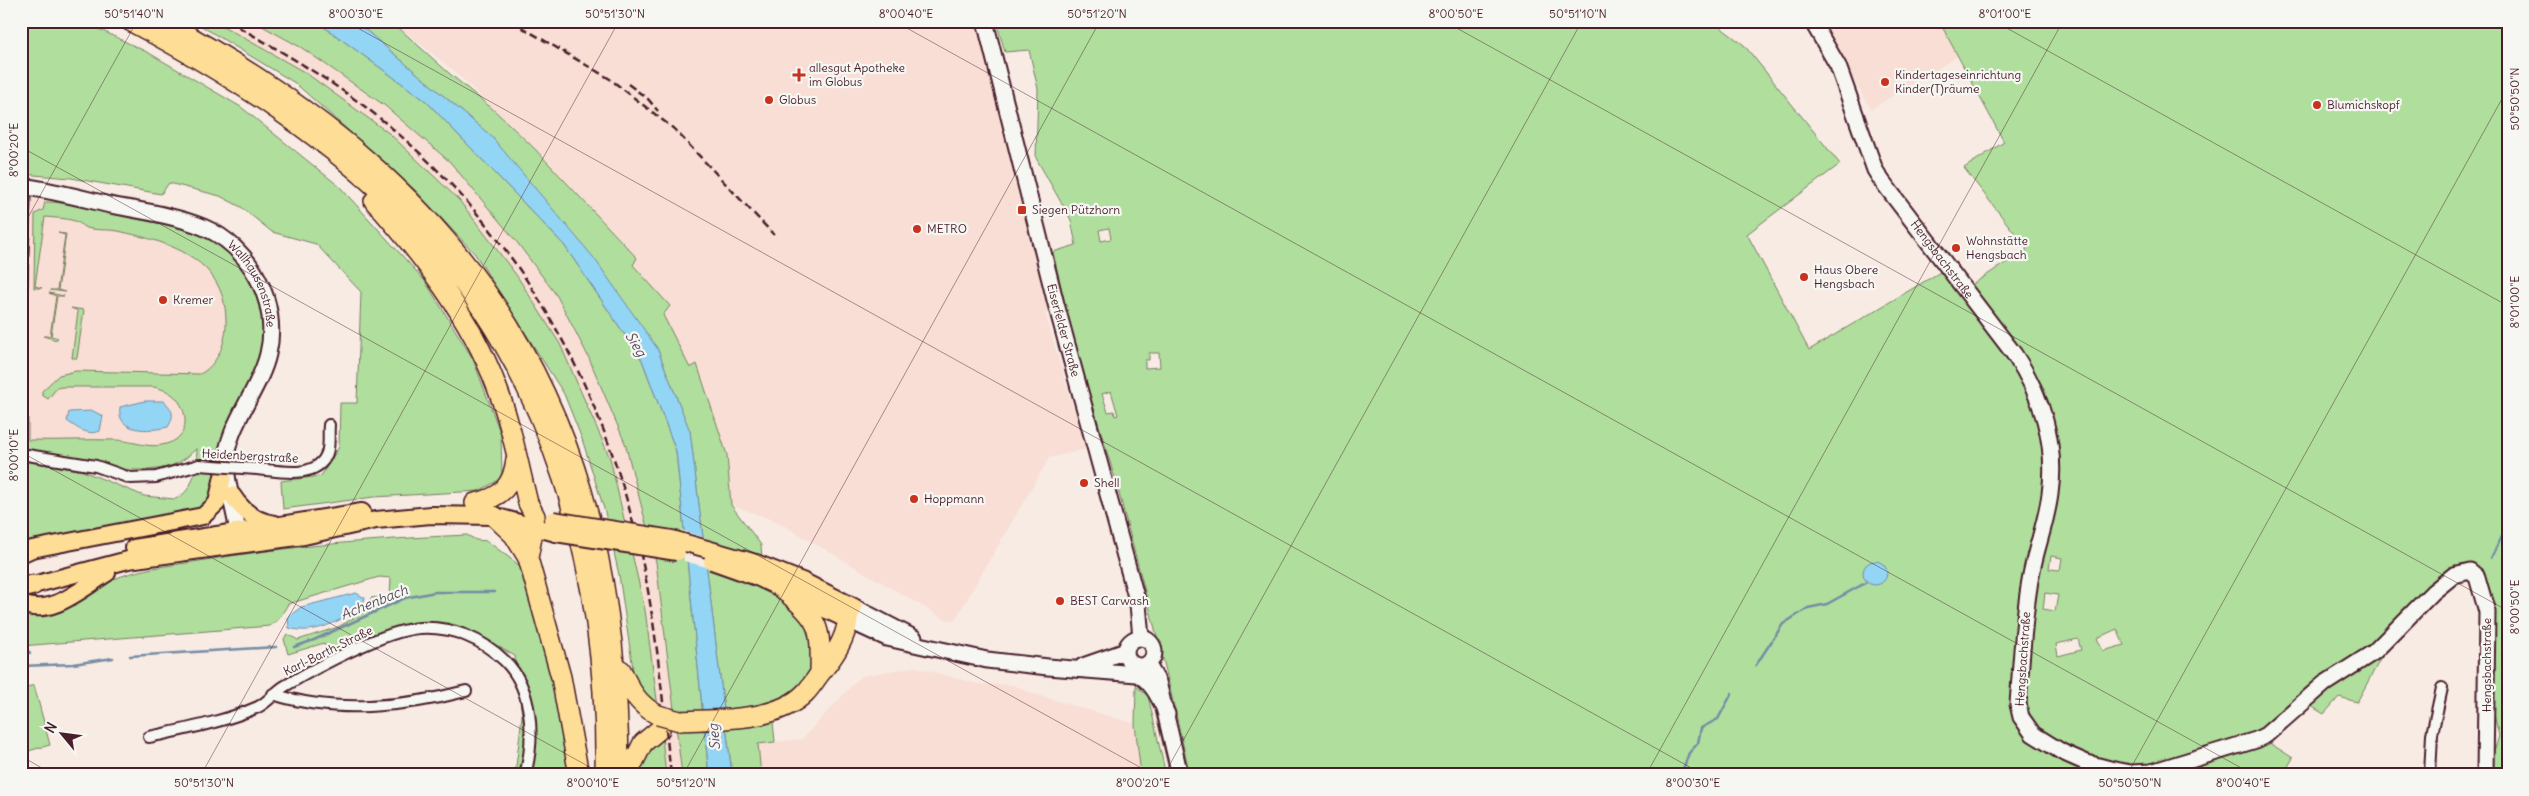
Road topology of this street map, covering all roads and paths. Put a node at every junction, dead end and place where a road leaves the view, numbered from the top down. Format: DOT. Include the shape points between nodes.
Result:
graph roads {
  1 [pos="130,21"];
  2 [pos="162,21"];
  3 [pos="985,21"];
  4 [pos="1812,21"];
  5 [pos="288,116"];
  6 [pos="23,186"];
  7 [pos="21,294"];
  8 [pos="329,425"];
  9 [pos="21,454"];
  10 [pos="516,455"];
  11 [pos="226,463"];
  12 [pos="232,495"];
  13 [pos="475,503"];
  14 [pos="494,516"];
  15 [pos="544,524"];
  16 [pos="282,525"];
  17 [pos="240,538"];
  18 [pos="186,539"];
  19 [pos="21,554"];
  20 [pos="528,558"];
  21 [pos="128,560"];
  22 [pos="757,570"];
  23 [pos="27,582"];
  24 [pos="783,589"];
  25 [pos="21,603"];
  26 [pos="851,614"];
  27 [pos="1141,638"];
  28 [pos="614,653"];
  29 [pos="1127,656"];
  30 [pos="1148,664"];
  31 [pos="1076,668"];
  32 [pos="820,673"];
  33 [pos="2442,688"];
  34 [pos="466,691"];
  35 [pos="273,694"];
  36 [pos="1167,714"];
  37 [pos="659,722"];
  38 [pos="149,737"];
  39 [pos="526,775"];
  40 [pos="579,775"];
  41 [pos="605,775"];
  42 [pos="620,775"];
  43 [pos="627,775"];
  44 [pos="1180,775"];
  45 [pos="2430,775"];
  46 [pos="2485,775"];
  1 -- 5 [label="highway" via="206,63"];
  2 -- 28 [label="highway" via="273,88 352,146 424,213 455,248 492,299 544,388 573,458 603,574"];
  3 -- 27 [label="street, Eiserfelder Straße" via="1060,323 1136,595"];
  4 -- 46 [label="street, Hengsbachstraße" via="1838,66 1882,182 2014,354 2033,385 2042,408 2052,467 2050,494 2029,586 2018,704 2021,717 2030,730 2062,752 2087,763 2130,773 2151,772 2256,740 2279,725 2324,684 2374,652 2454,575 2470,572 2477,576 2487,612"];
  5 -- 10 [label="highway" via="372,198 430,269 487,363 503,403"];
  5 -- 41 [label="highway" via="365,178 426,238 481,309 531,396 560,464 588,575 602,687"];
  6 -- 7 [label="street, Wallhausenstraße"];
  6 -- 11 [label="street, Wallhausenstraße" via="193,223 225,240 251,266 267,301 270,340 265,366 231,438"];
  8 -- 9 [label="street, Heidenbergstraße, bridge" via="327,453 318,467 301,472 199,464 156,477 130,478 96,466"];
  10 -- 13 [label="highway" via="512,478 503,492"];
  10 -- 15 [label="highway" via="528,503"];
  11 -- 12 [label="street, Wallhausenstraße"];
  11 -- 19 [label="main road" via="218,504 203,516 32,549"];
  12 -- 16 [label="main road" via="252,517"];
  12 -- 17 [label="street, Wallhausenstraße"];
  12 -- 18 [label="main road" via="219,518"];
  13 -- 15 [label="main road" via="500,506"];
  13 -- 16 [label="main road" via="394,507"];
  14 -- 15 [label="main road"];
  14 -- 17 [label="main road" via="431,515 376,520 304,536"];
  14 -- 20 [label="highway" via="514,535"];
  15 -- 20 [label="highway"];
  15 -- 22 [label="main road, bridge" via="672,539"];
  16 -- 17 [label="main road"];
  17 -- 18 [label="main road"];
  17 -- 21 [label="main road"];
  18 -- 23 [label="main road" via="123,550"];
  20 -- 40 [label="highway" via="562,678"];
  21 -- 23 [label="main road"];
  21 -- 25 [label="main road" via="49,606 34,608"];
  22 -- 24 [label="main road"];
  22 -- 26 [label="main road" via="802,581"];
  24 -- 26 [label="main road"];
  24 -- 32 [label="highway" via="804,608 819,630"];
  26 -- 31 [label="street" via="887,638 987,660"];
  26 -- 32 [label="highway" via="834,636"];
  27 -- 29 [label="street" via="1130,643"];
  27 -- 30 [label="street" via="1148,640 1154,650"];
  28 -- 37 [label="highway" via="630,692"];
  28 -- 42 [label="highway"];
  29 -- 30 [label="street" via="1135,666"];
  29 -- 31 [label="street"];
  30 -- 36 [label="street" via="1158,682"];
  31 -- 36 [label="street" via="1144,677"];
  32 -- 37 [label="highway" via="805,694 787,706 765,713"];
  33 -- 45 [label="street" via="2432,734"];
  34 -- 35 [label="street" via="392,704 341,706"];
  35 -- 38 [label="street, Karl-Barth-Straße" via="260,706 206,724"];
  35 -- 39 [label="street, Karl-Barth-Straße" via="345,654 394,634 419,628 450,630 494,650 514,670 524,691 529,716 530,755"];
  36 -- 44 [label="street"];
  37 -- 43 [label="highway" via="643,743"];
}
